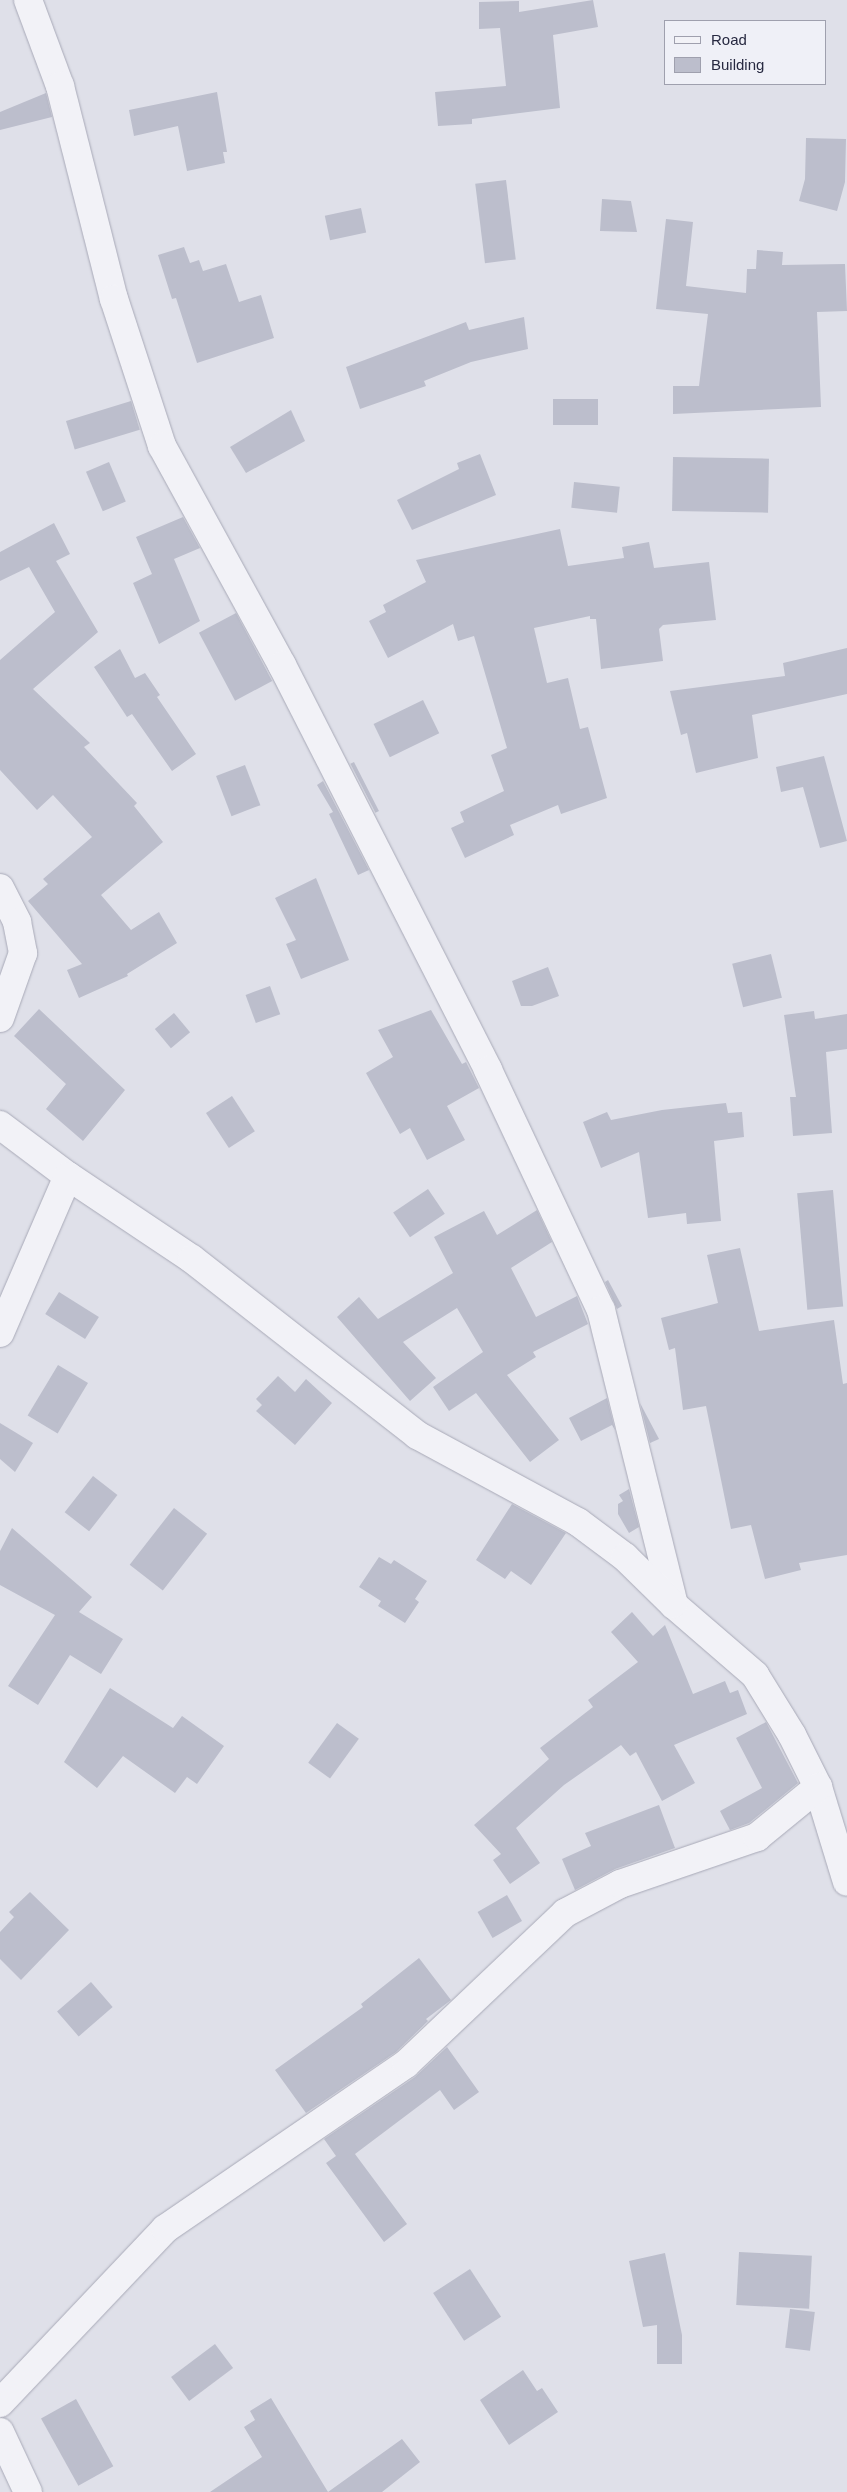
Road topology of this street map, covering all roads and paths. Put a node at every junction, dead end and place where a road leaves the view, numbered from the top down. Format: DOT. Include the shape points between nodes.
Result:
graph roads {
  1 [pos="28,0"];
  2 [pos="0,888"];
  3 [pos="0,1018"];
  4 [pos="0,1125"];
  5 [pos="68,1176"];
  6 [pos="0,1333"];
  7 [pos="674,1605"];
  8 [pos="818,1787"];
  9 [pos="847,1882"];
  10 [pos="0,2403"];
  11 [pos="0,2432"];
  12 [pos="28,2492"];
  1 -- 7 [label="street" via="60,86 114,299 162,446 282,665 475,1044 601,1310"];
  2 -- 3 [label="street" via="18,922 23,953"];
  4 -- 5 [label="street"];
  5 -- 6 [label="street"];
  5 -- 7 [label="street" via="192,1259 417,1435 578,1522 625,1557"];
  7 -- 8 [label="street" via="755,1676 792,1736"];
  8 -- 9 [label="street"];
  8 -- 10 [label="street" via="757,1837 620,1884 565,1913 406,2064 165,2229"];
  11 -- 12 [label="street"];
}
